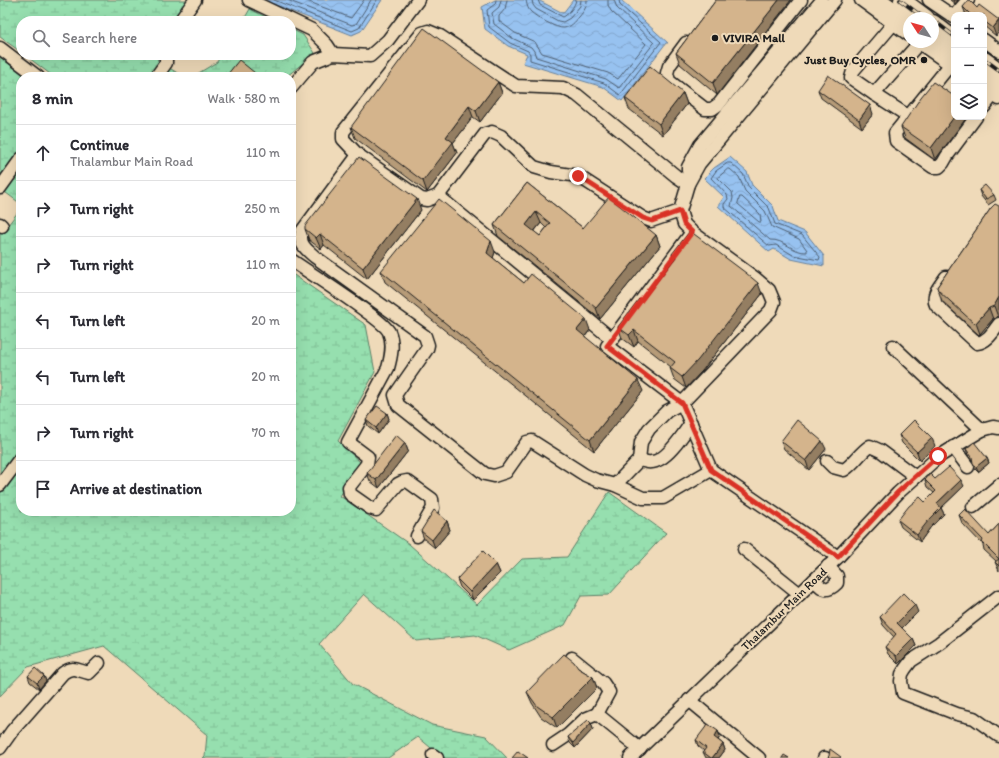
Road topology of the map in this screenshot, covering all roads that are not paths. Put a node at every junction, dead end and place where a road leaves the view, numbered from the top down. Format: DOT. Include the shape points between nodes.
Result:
graph roads {
  1 [pos="195,0"];
  2 [pos="249,0"];
  3 [pos="418,0"];
  4 [pos="801,0"];
  5 [pos="822,0"];
  6 [pos="835,0"];
  7 [pos="861,0"];
  8 [pos="902,0"];
  9 [pos="968,0"];
  10 [pos="933,1"];
  11 [pos="885,2"];
  12 [pos="918,12"];
  13 [pos="958,12"];
  14 [pos="951,14"];
  15 [pos="184,16"];
  16 [pos="283,16"];
  17 [pos="903,17"];
  18 [pos="296,22"];
  19 [pos="893,24"];
  20 [pos="939,28"];
  21 [pos="903,31"];
  22 [pos="692,36"];
  23 [pos="951,37"];
  24 [pos="987,42"];
  25 [pos="0,48"];
  26 [pos="917,48"];
  27 [pos="934,48"];
  28 [pos="999,51"];
  29 [pos="333,54"];
  30 [pos="166,60"];
  31 [pos="951,61"];
  32 [pos="987,62"];
  33 [pos="951,64"];
  34 [pos="999,71"];
  35 [pos="31,72"];
  36 [pos="160,72"];
  37 [pos="296,82"];
  38 [pos="987,82"];
  39 [pos="994,93"];
  40 [pos="874,94"];
  41 [pos="987,103"];
  42 [pos="908,116"];
  43 [pos="974,120"];
  44 [pos="358,155"];
  45 [pos="16,165"];
  46 [pos="688,184"];
  47 [pos="0,188"];
  48 [pos="438,196"];
  49 [pos="680,211"];
  50 [pos="692,232"];
  51 [pos="296,263"];
  52 [pos="951,270"];
  53 [pos="999,324"];
  54 [pos="612,339"];
  55 [pos="893,346"];
  56 [pos="682,403"];
  57 [pos="691,424"];
  58 [pos="999,428"];
  59 [pos="982,430"];
  60 [pos="953,447"];
  61 [pos="639,460"];
  62 [pos="827,461"];
  63 [pos="16,464"];
  64 [pos="968,467"];
  65 [pos="711,470"];
  66 [pos="916,477"];
  67 [pos="615,485"];
  68 [pos="999,485"];
  69 [pos="0,486"];
  70 [pos="973,507"];
  71 [pos="417,536"];
  72 [pos="744,549"];
  73 [pos="838,557"];
  74 [pos="828,566"];
  75 [pos="814,580"];
  76 [pos="800,594"];
  77 [pos="999,596"];
  78 [pos="572,658"];
  79 [pos="99,663"];
  80 [pos="689,700"];
  81 [pos="597,714"];
  82 [pos="999,736"];
  83 [pos="553,745"];
  84 [pos="0,748"];
  85 [pos="640,749"];
  86 [pos="630,758"];
  87 [pos="759,758"];
  1 -- 15 [label="street"];
  2 -- 16 [label="street"];
  3 -- 29 [label="street" via="388,40 370,56"];
  4 -- 22 [label="street" via="719,104 712,109 704,109 669,81 667,74 669,66"];
  5 -- 46 [label="street" via="700,145 688,167"];
  6 -- 46 [label="street" via="699,164"];
  7 -- 19 [label="street"];
  8 -- 12 [label="main road"];
  9 -- 13 [label="street"];
  10 -- 14 [label="street"];
  11 -- 17 [label="main road"];
  18 -- 29 [label="street" via="312,30"];
  19 -- 21 [label="street"];
  19 -- 40 [label="street" via="851,74 851,78"];
  20 -- 23 [label="main road"];
  24 -- 28 [label="street"];
  25 -- 35 [label="street"];
  26 -- 40 [label="street"];
  27 -- 31 [label="main road"];
  29 -- 37 [label="street" via="313,62"];
  30 -- 36 [label="street"];
  32 -- 34 [label="main road"];
  33 -- 42 [label="street"];
  38 -- 39 [label="main road"];
  39 -- 41 [label="street"];
  40 -- 42 [label="street"];
  42 -- 43 [label="street" via="895,133 896,141 933,167 939,167 943,163"];
  44 -- 46 [label="street" via="343,139 343,132 422,33 428,31 440,36 516,86 563,88 577,95"];
  44 -- 48 [label="street" via="421,199 428,200"];
  44 -- 67 [label="street" via="300,237 306,250 425,336 427,349 395,395 398,405 485,474 494,476 506,472 527,442 532,441 585,475"];
  45 -- 47 [label="street"];
  46 -- 49 [label="street"];
  48 -- 49 [label="street" via="485,134 492,132 501,136 534,167 578,176 643,218 652,221"];
  48 -- 54 [label="street"];
  49 -- 50 [label="street" via="684,224"];
  50 -- 54 [label="street"];
  50 -- 56 [label="street" via="755,278 769,290 774,302 771,310"];
  51 -- 71 [label="street" via="372,316 389,331 392,342 388,368 348,442 368,457 367,464 349,490 350,494 376,510 398,484 406,481 432,499 434,504"];
  52 -- 53 [label="street" via="934,296 936,305 977,343 986,340"];
  54 -- 56 [label="street" via="607,346"];
  55 -- 59 [label="street"];
  56 -- 57 [label="street"];
  56 -- 61 [label="street" via="667,411 649,429 641,442"];
  57 -- 61 [label="street" via="665,456 652,462"];
  57 -- 65 [label="street"];
  58 -- 59 [label="street, Thalambur Main Road"];
  59 -- 60 [label="street, Thalambur Main Road"];
  60 -- 64 [label="street"];
  60 -- 66 [label="street, Thalambur Main Road" via="938,456"];
  61 -- 67 [label="street"];
  62 -- 66 [label="street" via="834,467 844,470 870,446 881,451"];
  63 -- 69 [label="street"];
  65 -- 67 [label="street" via="663,498 643,498"];
  65 -- 73 [label="street"];
  66 -- 73 [label="street, Thalambur Main Road" via="898,492"];
  68 -- 70 [label="street"];
  72 -- 76 [label="street"];
  73 -- 74 [label="street, Thalambur Main Road"];
  74 -- 75 [label="street, Thalambur Main Road"];
  74 -- 75 [label="street" via="837,576 837,583 831,589 825,590"];
  75 -- 76 [label="street, Thalambur Main Road"];
  76 -- 80 [label="street, Thalambur Main Road"];
  77 -- 82 [label="street" via="939,643 911,661 901,681 903,693 974,718"];
  78 -- 81 [label="street" via="603,683 609,692"];
  79 -- 84 [label="street" via="88,673 78,668 63,673"];
  80 -- 85 [label="street, Thalambur Main Road"];
  80 -- 87 [label="street"];
  81 -- 83 [label="street" via="585,719"];
  81 -- 85 [label="street"];
  85 -- 86 [label="street, Thalambur Main Road"];
}
